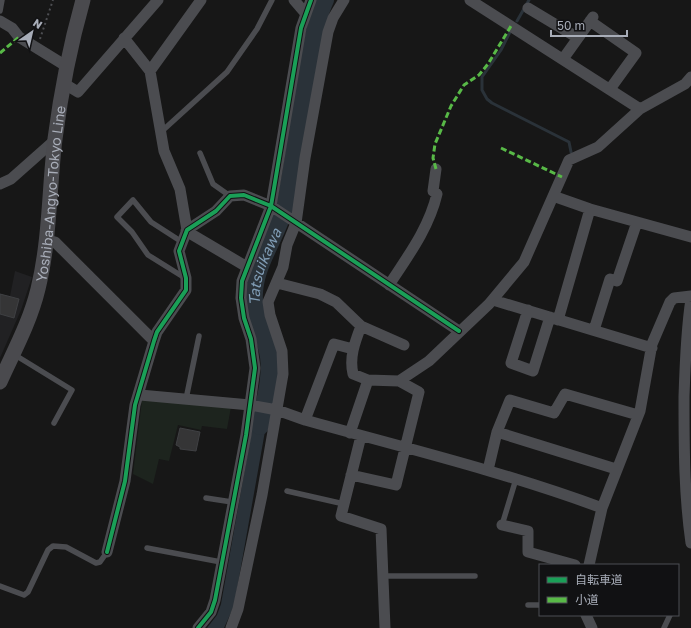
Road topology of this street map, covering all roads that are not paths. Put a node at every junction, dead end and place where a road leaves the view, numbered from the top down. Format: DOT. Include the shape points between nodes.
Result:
graph roads {
  1 [pos="2,0"];
  2 [pos="83,0"];
  3 [pos="158,0"];
  4 [pos="201,0"];
  5 [pos="272,0"];
  6 [pos="294,0"];
  7 [pos="311,0"];
  8 [pos="344,0"];
  9 [pos="470,0"];
  10 [pos="528,8"];
  11 [pos="0,11"];
  12 [pos="306,14"];
  13 [pos="0,20"];
  14 [pos="124,38"];
  15 [pos="578,38"];
  16 [pos="563,59"];
  17 [pos="66,66"];
  18 [pos="150,71"];
  19 [pos="691,77"];
  20 [pos="63,83"];
  21 [pos="610,90"];
  22 [pos="640,109"];
  23 [pos="161,132"];
  24 [pos="55,140"];
  25 [pos="200,153"];
  26 [pos="436,169"];
  27 [pos="0,184"];
  28 [pos="230,196"];
  29 [pos="553,196"];
  30 [pos="273,208"];
  31 [pos="590,209"];
  32 [pos="293,221"];
  33 [pos="637,222"];
  34 [pos="187,230"];
  35 [pos="691,237"];
  36 [pos="47,240"];
  37 [pos="182,242"];
  38 [pos="247,267"];
  39 [pos="186,278"];
  40 [pos="277,283"];
  41 [pos="389,285"];
  42 [pos="691,296"];
  43 [pos="691,299"];
  44 [pos="493,300"];
  45 [pos="528,310"];
  46 [pos="554,318"];
  47 [pos="361,326"];
  48 [pos="594,330"];
  49 [pos="459,331"];
  50 [pos="199,336"];
  51 [pos="154,341"];
  52 [pos="404,345"];
  53 [pos="353,348"];
  54 [pos="652,348"];
  55 [pos="13,354"];
  56 [pos="368,380"];
  57 [pos="399,381"];
  58 [pos="0,382"];
  59 [pos="140,395"];
  60 [pos="186,399"];
  61 [pos="251,405"];
  62 [pos="275,409"];
  63 [pos="638,415"];
  64 [pos="305,420"];
  65 [pos="54,423"];
  66 [pos="497,432"];
  67 [pos="356,434"];
  68 [pos="405,447"];
  69 [pos="616,469"];
  70 [pos="488,470"];
  71 [pos="351,475"];
  72 [pos="516,479"];
  73 [pos="287,491"];
  74 [pos="206,498"];
  75 [pos="232,502"];
  76 [pos="344,504"];
  77 [pos="602,508"];
  78 [pos="502,525"];
  79 [pos="691,543"];
  80 [pos="147,548"];
  81 [pos="107,552"];
  82 [pos="221,562"];
  83 [pos="571,564"];
  84 [pos="589,564"];
  85 [pos="383,576"];
  86 [pos="475,576"];
  87 [pos="0,586"];
  88 [pos="528,605"];
  89 [pos="539,605"];
  90 [pos="586,616"];
  91 [pos="670,616"];
  92 [pos="198,628"];
  93 [pos="231,628"];
  94 [pos="385,628"];
  95 [pos="592,628"];
  96 [pos="664,628"];
  1 -- 11 [label="lane"];
  2 -- 17 [label="main road, Yoshiba-Angyo-Tokyo Line"];
  3 -- 14 [label="street"];
  4 -- 18 [label="street"];
  5 -- 23 [label="lane" via="257,29 231,67"];
  6 -- 12 [label="street"];
  7 -- 12 [label="street"];
  8 -- 32 [label="street" via="328,32"];
  9 -- 16 [label="street"];
  10 -- 15 [label="street"];
  12 -- 30 [label="street" via="284,118"];
  13 -- 17 [label="street" via="12,28 19,37"];
  14 -- 18 [label="street"];
  14 -- 20 [label="street" via="78,92"];
  15 -- 16 [label="street"];
  15 -- 21 [label="street" via="591,19 636,53"];
  16 -- 21 [label="street"];
  17 -- 20 [label="main road, Yoshiba-Angyo-Tokyo Line"];
  18 -- 23 [label="street"];
  19 -- 22 [label="street" via="685,84"];
  20 -- 24 [label="main road, Yoshiba-Angyo-Tokyo Line"];
  21 -- 22 [label="street"];
  22 -- 29 [label="street" via="598,147 569,160"];
  23 -- 34 [label="street" via="164,151 180,189"];
  24 -- 27 [label="street" via="11,180"];
  24 -- 36 [label="main road, Yoshiba-Angyo-Tokyo Line"];
  25 -- 28 [label="lane" via="213,184"];
  26 -- 41 [label="street" via="434,190 437,194 433,210 418,240"];
  28 -- 30 [label="street" via="244,195"];
  28 -- 34 [label="street" via="216,211"];
  29 -- 31 [label="street"];
  29 -- 44 [label="street" via="524,262"];
  30 -- 32 [label="street"];
  30 -- 38 [label="street"];
  31 -- 33 [label="street"];
  31 -- 46 [label="street"];
  32 -- 40 [label="street" via="286,258"];
  32 -- 41 [label="street"];
  33 -- 35 [label="street"];
  33 -- 48 [label="street" via="617,281 610,279"];
  34 -- 37 [label="street"];
  34 -- 38 [label="street"];
  36 -- 51 [label="street" via="55,242"];
  36 -- 55 [label="main road, Yoshiba-Angyo-Tokyo Line" via="32,310"];
  37 -- 39 [label="street" via="179,251"];
  37 -- 39 [label="lane" via="151,222 133,200 117,217 148,254"];
  38 -- 61 [label="street" via="242,281 241,298 255,357"];
  39 -- 51 [label="street" via="186,290 157,332"];
  40 -- 47 [label="street" via="320,294 336,302"];
  40 -- 62 [label="street" via="268,302 282,351 283,374"];
  41 -- 49 [label="street"];
  42 -- 54 [label="street" via="674,298 670,302"];
  43 -- 79 [label="street" via="685,367 684,474"];
  44 -- 45 [label="street"];
  44 -- 49 [label="street"];
  45 -- 46 [label="street"];
  45 -- 46 [label="street" via="511,363 533,371"];
  46 -- 48 [label="street"];
  47 -- 52 [label="street"];
  47 -- 53 [label="street"];
  48 -- 54 [label="street"];
  49 -- 57 [label="street" via="429,361"];
  50 -- 60 [label="lane"];
  51 -- 59 [label="street"];
  53 -- 56 [label="street" via="350,365 352,374"];
  53 -- 64 [label="street" via="334,344"];
  54 -- 63 [label="street"];
  55 -- 58 [label="main road, Yoshiba-Angyo-Tokyo Line"];
  55 -- 65 [label="lane" via="72,390"];
  56 -- 57 [label="street"];
  56 -- 67 [label="street"];
  57 -- 68 [label="street" via="419,392"];
  59 -- 60 [label="street"];
  59 -- 81 [label="street" via="135,405 125,481"];
  60 -- 61 [label="street"];
  61 -- 62 [label="street"];
  61 -- 75 [label="street"];
  62 -- 64 [label="street"];
  62 -- 93 [label="street" via="271,449 235,622"];
  63 -- 66 [label="street" via="565,394 554,413 510,400"];
  63 -- 69 [label="street"];
  64 -- 67 [label="street"];
  66 -- 69 [label="street"];
  66 -- 70 [label="street"];
  67 -- 68 [label="street"];
  67 -- 71 [label="street"];
  68 -- 70 [label="street"];
  68 -- 71 [label="street" via="396,484"];
  69 -- 77 [label="street"];
  70 -- 72 [label="street"];
  71 -- 76 [label="street"];
  72 -- 77 [label="street"];
  72 -- 78 [label="lane"];
  73 -- 76 [label="lane"];
  74 -- 75 [label="lane"];
  75 -- 82 [label="street"];
  76 -- 85 [label="street" via="341,516 380,529"];
  77 -- 84 [label="street"];
  78 -- 83 [label="street" via="528,531 528,552"];
  80 -- 82 [label="lane"];
  81 -- 87 [label="lane" via="100,562 96,563 66,547 53,546 48,550 28,592 24,595"];
  82 -- 92 [label="street" via="211,612"];
  85 -- 86 [label="lane"];
  85 -- 94 [label="street"];
  88 -- 89 [label="lane"];
  90 -- 95 [label="street"];
  91 -- 96 [label="lane"];
}
